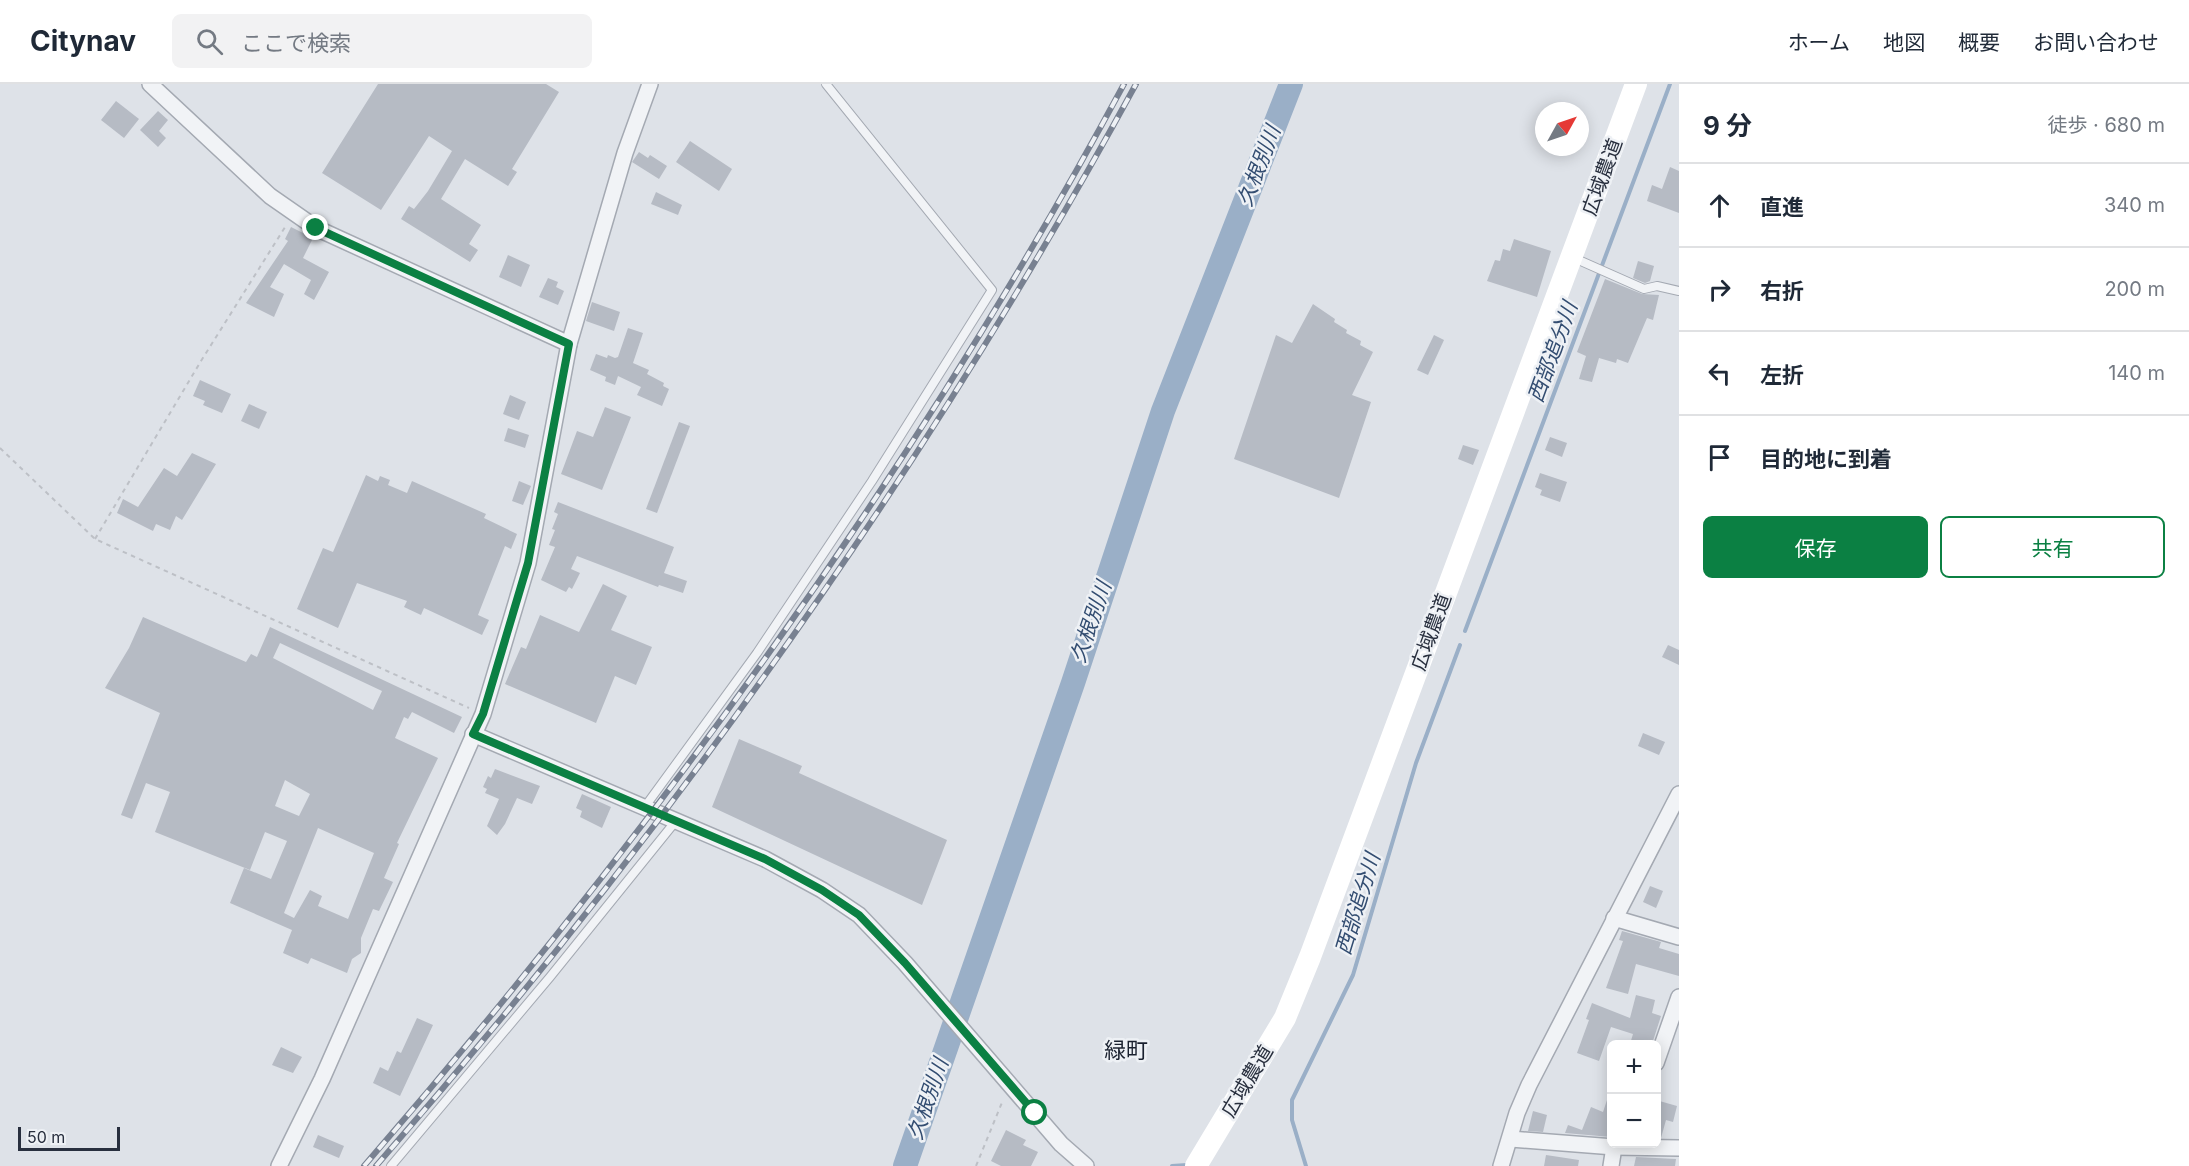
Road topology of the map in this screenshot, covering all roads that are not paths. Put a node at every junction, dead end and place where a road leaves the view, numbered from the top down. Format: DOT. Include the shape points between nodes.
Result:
graph roads {
  1 [pos="150,84"];
  2 [pos="650,84"];
  3 [pos="826,84"];
  4 [pos="1636,84"];
  5 [pos="1572,258"];
  6 [pos="1679,291"];
  7 [pos="569,344"];
  8 [pos="473,734"];
  9 [pos="1679,794"];
  10 [pos="644,808"];
  11 [pos="675,822"];
  12 [pos="1614,918"];
  13 [pos="1679,937"];
  14 [pos="1679,997"];
  15 [pos="1661,1049"];
  16 [pos="1511,1139"];
  17 [pos="1607,1145"];
  18 [pos="1661,1147"];
  19 [pos="1623,1148"];
  20 [pos="1679,1148"];
  21 [pos="1198,1163"];
  22 [pos="279,1166"];
  23 [pos="391,1166"];
  24 [pos="1086,1166"];
  25 [pos="1501,1166"];
  26 [pos="1611,1166"];
  1 -- 7 [label="street" via="294,214 326,233"];
  2 -- 7 [label="street" via="625,153"];
  3 -- 10 [label="lane" via="992,290 872,481 757,653"];
  4 -- 5 [label="street, 広域農道"];
  5 -- 6 [label="lane" via="1644,289 1657,286"];
  5 -- 21 [label="street, 広域農道" via="1285,1018"];
  7 -- 8 [label="street" via="528,563 483,714"];
  8 -- 10 [label="street"];
  8 -- 22 [label="street" via="322,1079"];
  9 -- 12 [label="street"];
  10 -- 11 [label="street"];
  11 -- 23 [label="lane"];
  11 -- 24 [label="street" via="765,859 859,915 1061,1144"];
  12 -- 13 [label="street"];
  12 -- 16 [label="street" via="1529,1085"];
  14 -- 15 [label="street"];
  16 -- 17 [label="street"];
  16 -- 25 [label="street"];
  18 -- 20 [label="street"];
  19 -- 26 [label="street"];
}
